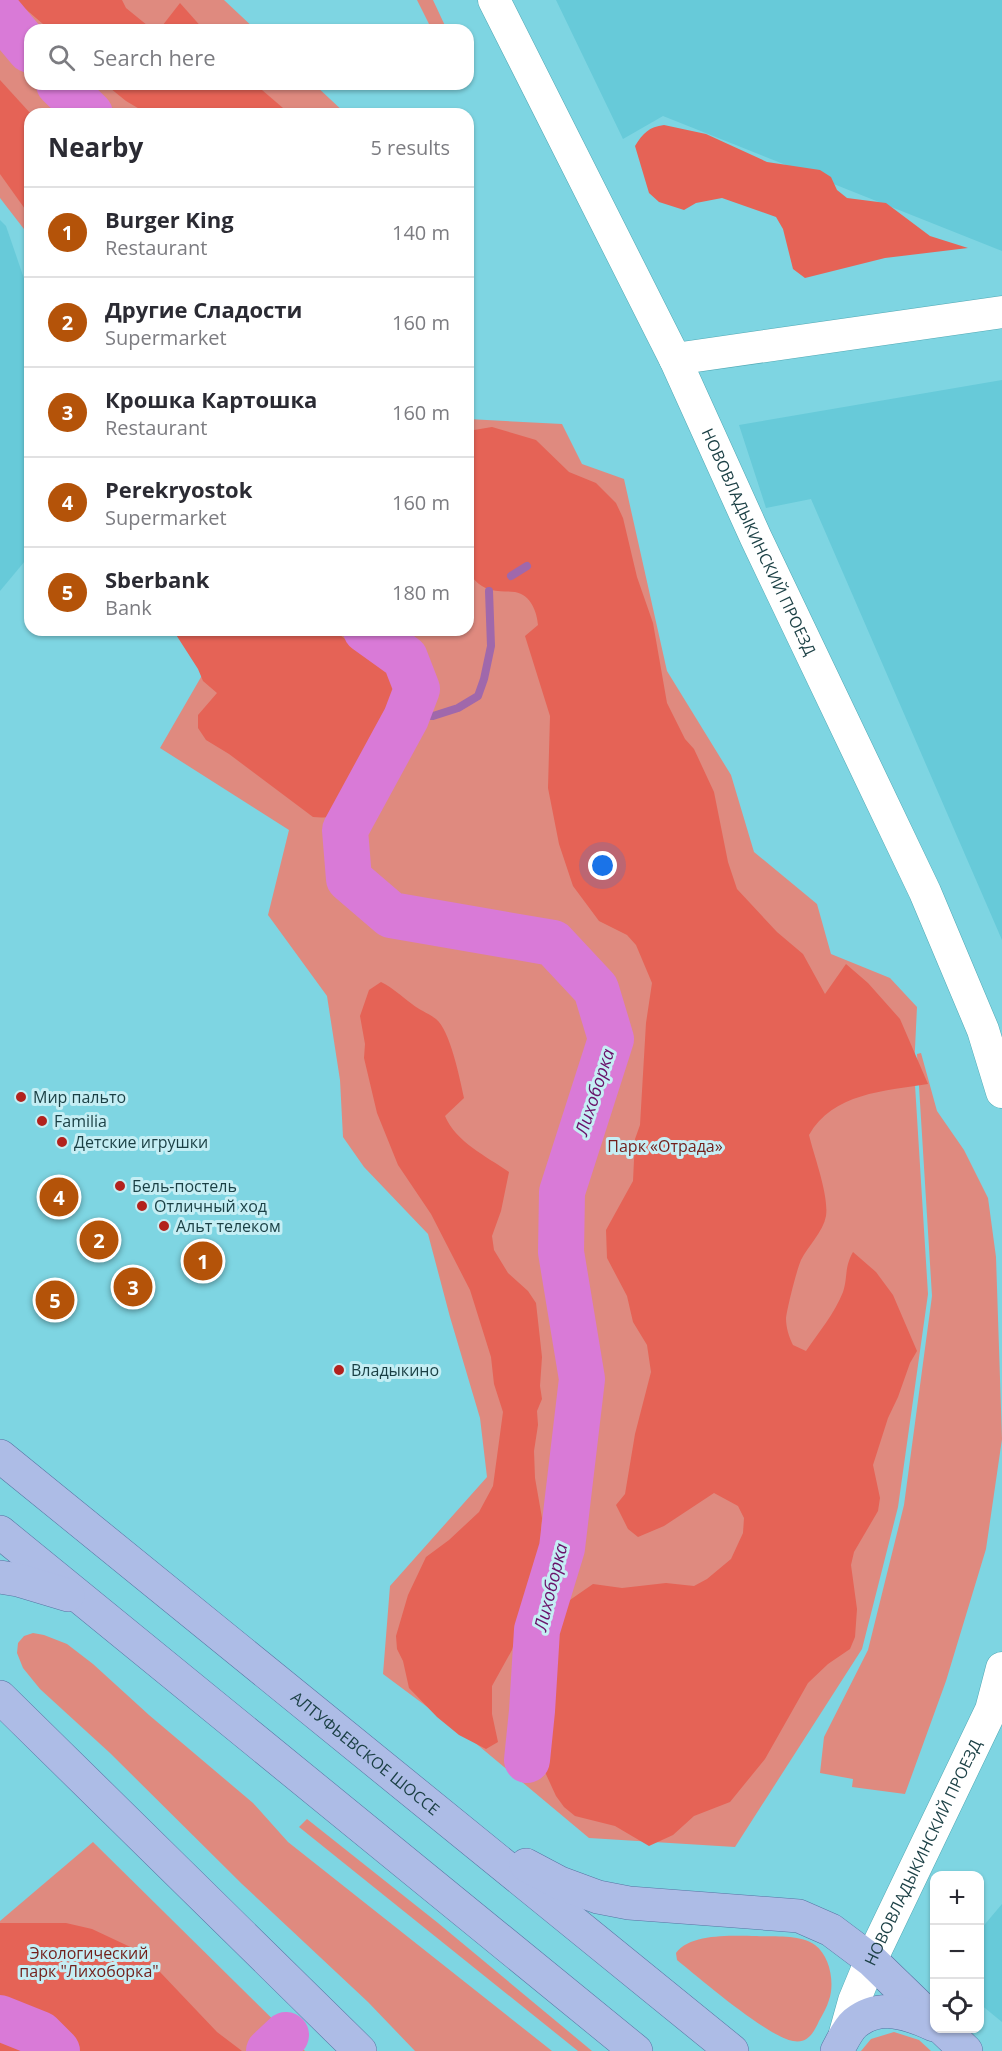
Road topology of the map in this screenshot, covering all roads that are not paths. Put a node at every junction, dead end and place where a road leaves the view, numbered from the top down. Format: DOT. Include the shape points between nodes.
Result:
graph roads {
  1 [pos="494,0"];
  2 [pos="1002,312"];
  3 [pos="675,359"];
  4 [pos="1002,1092"];
  5 [pos="0,1456"];
  6 [pos="0,1532"];
  7 [pos="0,1577"];
  8 [pos="90,1604"];
  9 [pos="1002,1668"];
  10 [pos="0,1697"];
  11 [pos="466,1834"];
  12 [pos="871,1960"];
  13 [pos="930,2019"];
  14 [pos="930,2022"];
  15 [pos="946,2033"];
  16 [pos="841,2044"];
  17 [pos="360,2051"];
  18 [pos="636,2051"];
  19 [pos="732,2051"];
  20 [pos="966,2051"];
  1 -- 3 [label="street, НОВОВЛАДЫКИНСКИЙ ПРОЕЗД"];
  2 -- 3 [label="street"];
  3 -- 4 [label="street, НОВОВЛАДЫКИНСКИЙ ПРОЕЗД" via="925,892 983,1030"];
  5 -- 11 [label="main road, АЛТУФЬЕВСКОЕ ШОССЕ"];
  6 -- 8 [label="main road"];
  7 -- 8 [label="main road"];
  8 -- 18 [label="main road"];
  9 -- 12 [label="street, НОВОВЛАДЫКИНСКИЙ ПРОЕЗД" via="991,1710"];
  10 -- 17 [label="main road"];
  11 -- 12 [label="main road" via="560,1883 598,1897 629,1903 799,1916 831,1930"];
  11 -- 19 [label="main road, АЛТУФЬЕВСКОЕ ШОССЕ"];
  12 -- 13 [label="main road"];
  12 -- 16 [label="street, НОВОВЛАДЫКИНСКИЙ ПРОЕЗД"];
  14 -- 16 [label="main road" via="891,2010 872,2014 854,2024"];
  15 -- 20 [label="main road"];
}
